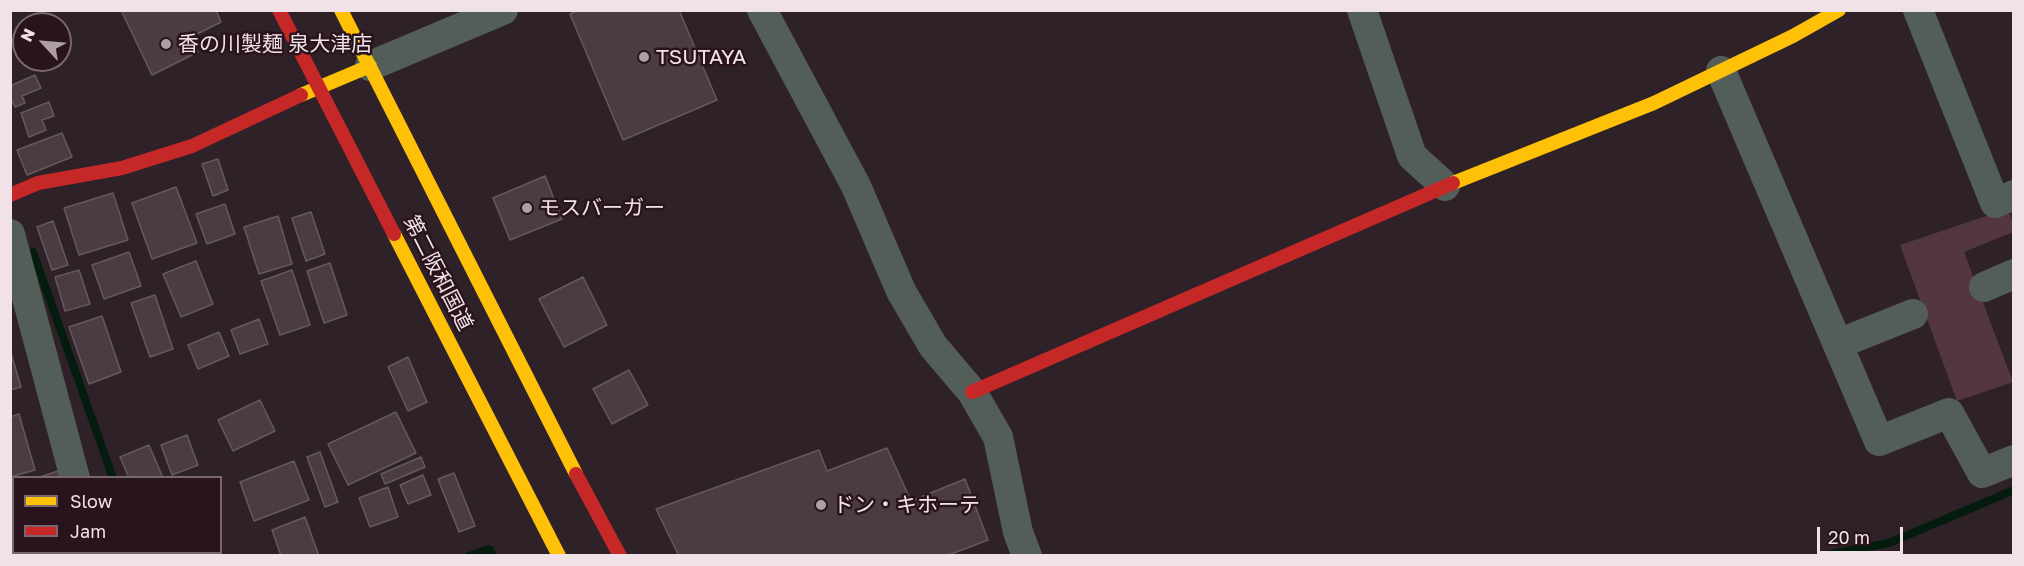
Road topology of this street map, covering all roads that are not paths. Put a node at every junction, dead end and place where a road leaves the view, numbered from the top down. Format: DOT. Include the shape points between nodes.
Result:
graph roads {
  1 [pos="279,10"];
  2 [pos="341,10"];
  3 [pos="503,10"];
  4 [pos="762,10"];
  5 [pos="1362,10"];
  6 [pos="1839,10"];
  7 [pos="1918,10"];
  8 [pos="370,66"];
  9 [pos="1721,71"];
  10 [pos="319,86"];
  11 [pos="1445,186"];
  12 [pos="10,195"];
  13 [pos="2013,195"];
  14 [pos="10,234"];
  15 [pos="2013,274"];
  16 [pos="1984,287"];
  17 [pos="1913,314"];
  18 [pos="1838,344"];
  19 [pos="972,392"];
  20 [pos="2013,460"];
  21 [pos="75,476"];
  22 [pos="559,555"];
  23 [pos="620,555"];
  24 [pos="1028,555"];
  1 -- 10 [label="main road, 第二阪和国道"];
  2 -- 8 [label="main road, 第二阪和国道"];
  3 -- 8 [label="street"];
  4 -- 19 [label="street" via="856,186 901,291 933,346"];
  5 -- 11 [label="street" via="1412,156"];
  6 -- 9 [label="main road"];
  7 -- 13 [label="street" via="1995,203"];
  8 -- 10 [label="main road"];
  8 -- 23 [label="main road, 第二阪和国道"];
  9 -- 11 [label="main road" via="1654,103"];
  9 -- 18 [label="street"];
  10 -- 12 [label="main road" via="192,146 122,168 38,183"];
  10 -- 22 [label="main road, 第二阪和国道"];
  11 -- 19 [label="main road"];
  14 -- 21 [label="street"];
  15 -- 16 [label="street"];
  17 -- 18 [label="street"];
  18 -- 20 [label="street" via="1878,441 1949,413 1982,473"];
  19 -- 24 [label="street" via="998,438 1018,531"];
}
